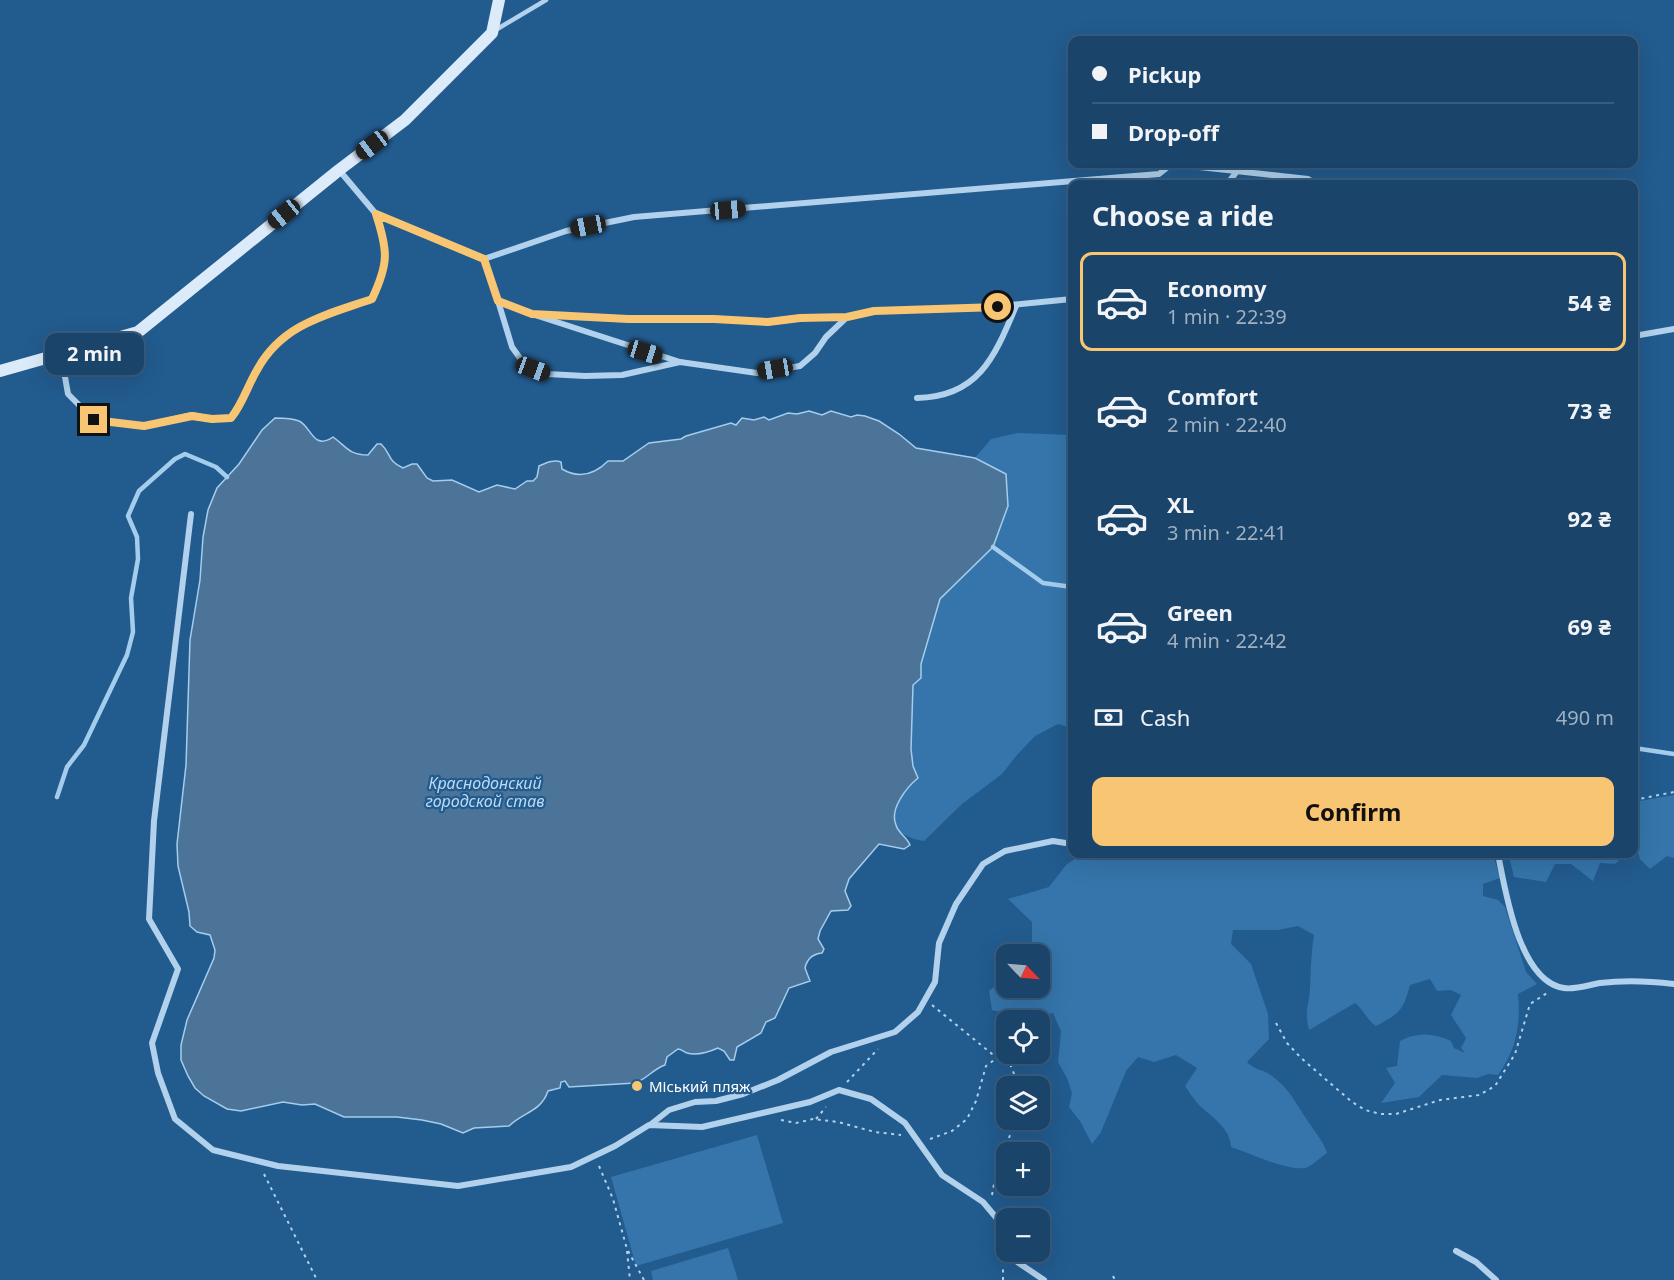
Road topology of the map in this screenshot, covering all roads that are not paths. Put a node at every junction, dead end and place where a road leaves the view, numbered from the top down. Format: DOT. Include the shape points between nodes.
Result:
graph roads {
  1 [pos="499,0"];
  2 [pos="546,0"];
  3 [pos="492,33"];
  4 [pos="1166,168"];
  5 [pos="1214,168"];
  6 [pos="339,170"];
  7 [pos="1238,170"];
  8 [pos="1087,180"];
  9 [pos="1230,180"];
  10 [pos="1310,180"];
  11 [pos="1068,182"];
  12 [pos="376,214"];
  13 [pos="484,259"];
  14 [pos="1068,300"];
  15 [pos="498,301"];
  16 [pos="1016,306"];
  17 [pos="532,314"];
  18 [pos="847,317"];
  19 [pos="1674,329"];
  20 [pos="1638,335"];
  21 [pos="61,354"];
  22 [pos="680,362"];
  23 [pos="0,371"];
  24 [pos="917,398"];
  25 [pos="191,514"];
  26 [pos="1068,843"];
  27 [pos="1499,858"];
  28 [pos="1674,984"];
  29 [pos="650,1125"];
  30 [pos="1456,1251"];
  31 [pos="1044,1280"];
  32 [pos="1496,1280"];
  1 -- 3 [label="main road"];
  2 -- 3 [label="lane"];
  3 -- 6 [label="main road" via="405,120"];
  4 -- 8 [label="street" via="1159,174"];
  5 -- 7 [label="street"];
  6 -- 12 [label="street"];
  6 -- 21 [label="main road" via="138,332"];
  7 -- 9 [label="street"];
  7 -- 10 [label="street"];
  11 -- 13 [label="street" via="634,218 566,231"];
  12 -- 13 [label="street"];
  12 -- 21 [label="street" via="386,258 372,299 298,326 270,349 231,418 192,416 144,426 94,420 68,394"];
  13 -- 15 [label="street"];
  14 -- 16 [label="street"];
  15 -- 17 [label="street"];
  15 -- 22 [label="street" via="512,347 522,361 547,374 622,375"];
  16 -- 18 [label="street" via="874,311"];
  16 -- 24 [label="street" via="984,369 962,387 938,398"];
  17 -- 18 [label="street" via="768,322"];
  17 -- 22 [label="street"];
  18 -- 22 [label="street" via="800,366 757,373"];
  19 -- 20 [label="street"];
  21 -- 23 [label="main road"];
  25 -- 29 [label="street" via="154,821 149,919 178,969 152,1043 175,1119 213,1150 278,1166 458,1186 571,1167"];
  26 -- 29 [label="street" via="1053,841 1005,851 983,864 956,904 939,943 935,982 918,1012 895,1032 831,1052 742,1094 669,1110"];
  27 -- 28 [label="street" via="1520,942 1534,969 1549,982 1564,988 1644,980"];
  29 -- 31 [label="street" via="702,1127 810,1102 839,1090 871,1099 905,1124 942,1175 982,1202 999,1221 1004,1253"];
  30 -- 32 [label="street"];
}
